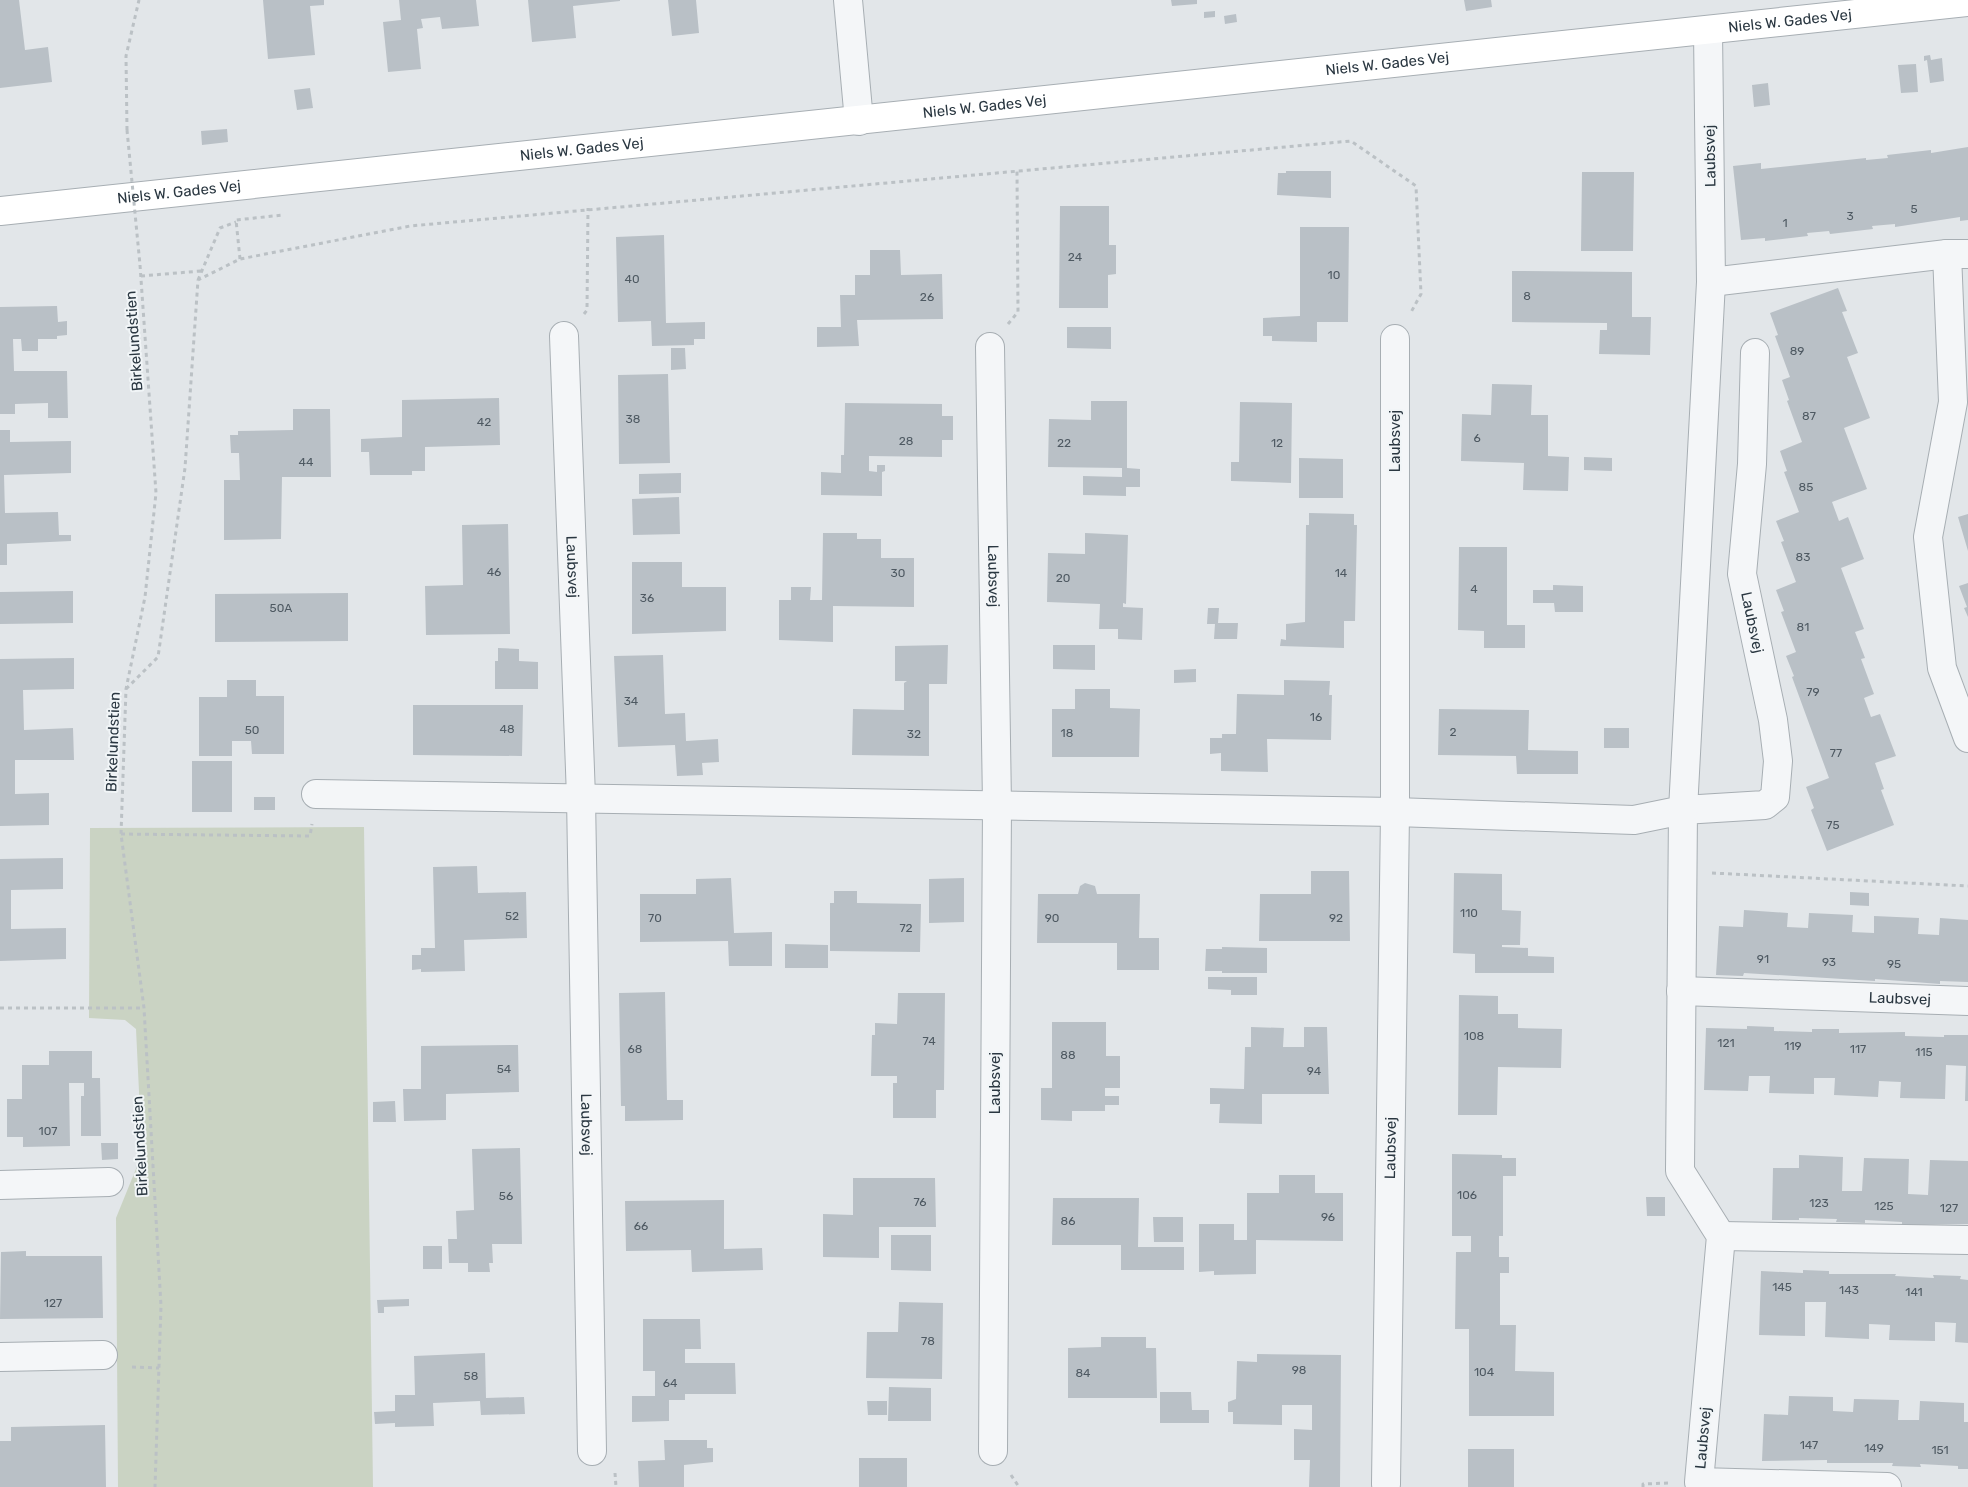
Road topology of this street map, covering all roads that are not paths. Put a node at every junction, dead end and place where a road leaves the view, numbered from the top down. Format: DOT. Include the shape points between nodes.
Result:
graph roads {
  1 [pos="848,0"];
  2 [pos="1968,2"];
  3 [pos="1708,31"];
  4 [pos="858,121"];
  5 [pos="0,212"];
  6 [pos="1958,254"];
  7 [pos="1711,282"];
  8 [pos="564,336"];
  9 [pos="1395,340"];
  10 [pos="990,347"];
  11 [pos="1755,353"];
  12 [pos="1968,738"];
  13 [pos="316,794"];
  14 [pos="582,797"];
  15 [pos="997,805"];
  16 [pos="1683,810"];
  17 [pos="1395,812"];
  18 [pos="1681,991"];
  19 [pos="1968,1001"];
  20 [pos="109,1182"];
  21 [pos="0,1185"];
  22 [pos="1721,1236"];
  23 [pos="1968,1240"];
  24 [pos="103,1355"];
  25 [pos="0,1357"];
  26 [pos="592,1451"];
  27 [pos="993,1451"];
  28 [pos="1386,1484"];
  29 [pos="1887,1487"];
  1 -- 4 [label="street"];
  2 -- 3 [label="street, Niels W. Gades Vej"];
  3 -- 4 [label="street, Niels W. Gades Vej"];
  3 -- 7 [label="street, Laubsvej"];
  4 -- 5 [label="street, Niels W. Gades Vej"];
  6 -- 7 [label="street"];
  6 -- 12 [label="street" via="1953,402 1928,537 1942,668"];
  7 -- 16 [label="street, Laubsvej"];
  8 -- 14 [label="street, Laubsvej"];
  9 -- 17 [label="street, Laubsvej"];
  10 -- 15 [label="street, Laubsvej"];
  11 -- 16 [label="street, Laubsvej" via="1752,464 1742,574 1773,720 1778,761 1775,797 1765,805"];
  13 -- 14 [label="street, Laubsvej"];
  14 -- 15 [label="street, Laubsvej"];
  14 -- 26 [label="street, Laubsvej"];
  15 -- 17 [label="street, Laubsvej"];
  15 -- 27 [label="street, Laubsvej"];
  16 -- 17 [label="street, Laubsvej" via="1634,820"];
  16 -- 18 [label="street, Laubsvej"];
  17 -- 28 [label="street, Laubsvej"];
  18 -- 19 [label="street, Laubsvej"];
  18 -- 22 [label="street, Laubsvej" via="1680,1171"];
  20 -- 21 [label="street"];
  22 -- 23 [label="street"];
  22 -- 29 [label="street, Laubsvej" via="1699,1482"];
  24 -- 25 [label="street"];
}
